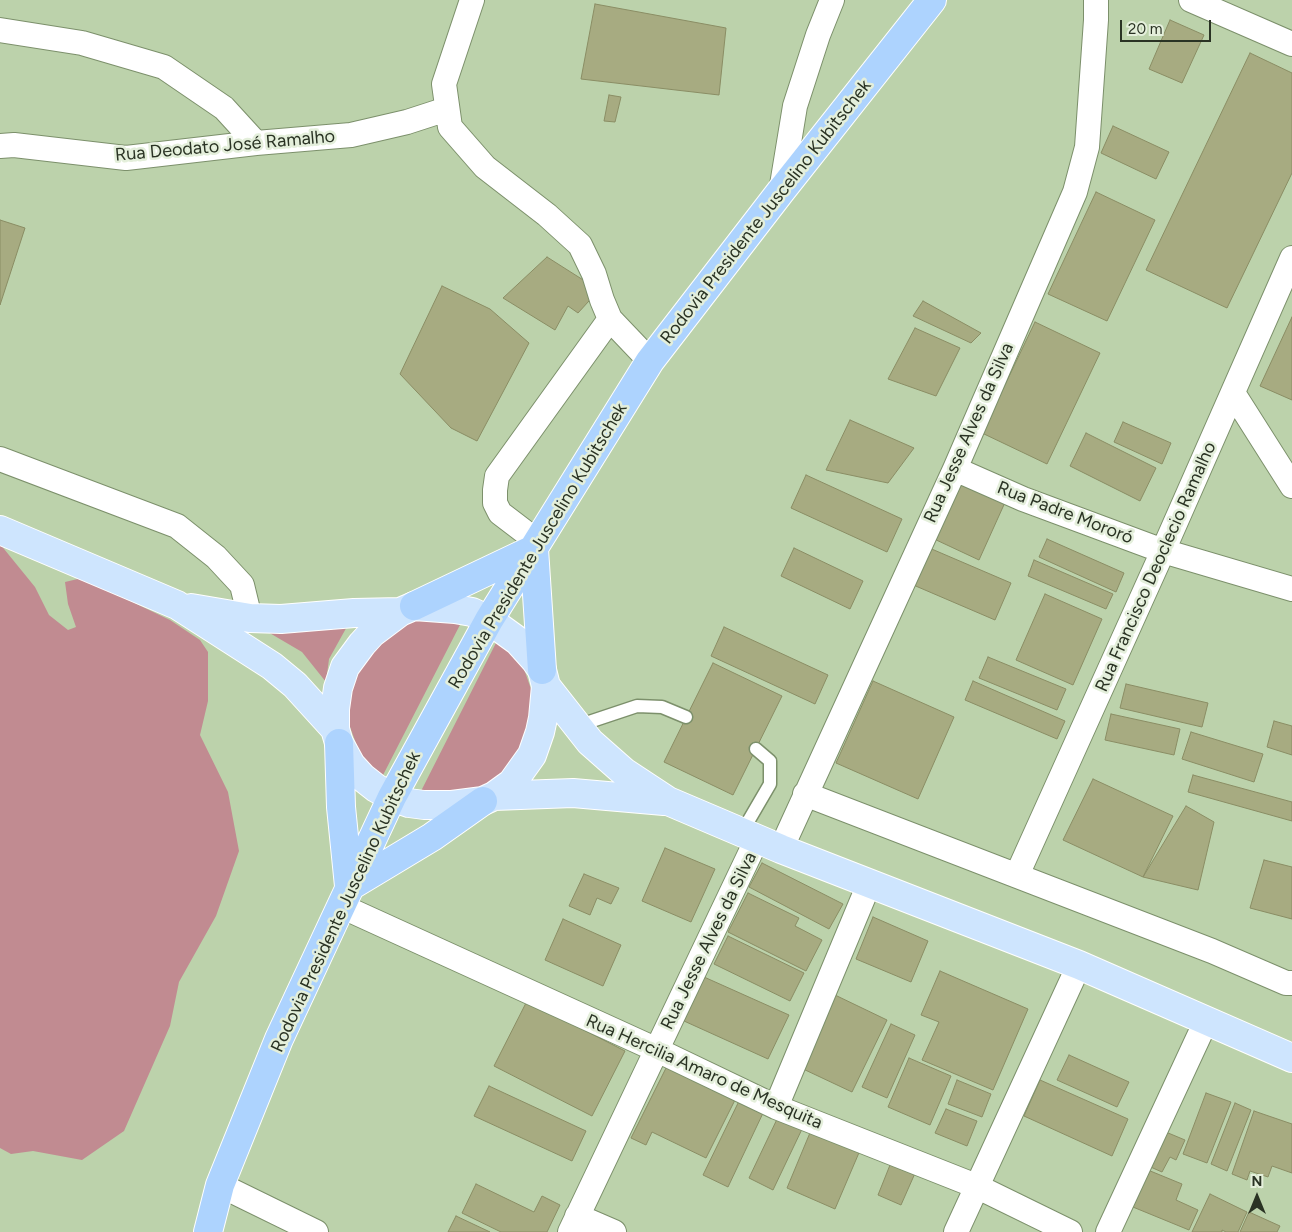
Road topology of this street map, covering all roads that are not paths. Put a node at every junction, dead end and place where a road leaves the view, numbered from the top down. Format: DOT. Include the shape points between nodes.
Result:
graph roads {
  1 [pos="472,0"];
  2 [pos="832,0"];
  3 [pos="932,0"];
  4 [pos="1096,0"];
  5 [pos="1191,0"];
  6 [pos="0,30"];
  7 [pos="1292,44"];
  8 [pos="448,109"];
  9 [pos="256,144"];
  10 [pos="0,146"];
  11 [pos="781,191"];
  12 [pos="1292,258"];
  13 [pos="610,319"];
  14 [pos="650,361"];
  15 [pos="1233,393"];
  16 [pos="0,459"];
  17 [pos="955,469"];
  18 [pos="1292,486"];
  19 [pos="0,530"];
  20 [pos="536,545"];
  21 [pos="1164,551"];
  22 [pos="1292,589"];
  23 [pos="177,605"];
  24 [pos="407,609"];
  25 [pos="250,618"];
  26 [pos="489,620"];
  27 [pos="544,678"];
  28 [pos="686,717"];
  29 [pos="578,726"];
  30 [pos="337,736"];
  31 [pos="756,749"];
  32 [pos="805,794"];
  33 [pos="392,797"];
  34 [pos="488,799"];
  35 [pos="668,801"];
  36 [pos="760,840"];
  37 [pos="1017,875"];
  38 [pos="869,884"];
  39 [pos="345,897"];
  40 [pos="1079,965"];
  41 [pos="1292,983"];
  42 [pos="1206,1021"];
  43 [pos="657,1050"];
  44 [pos="1292,1058"];
  45 [pos="776,1107"];
  46 [pos="220,1185"];
  47 [pos="976,1186"];
  48 [pos="574,1224"];
  49 [pos="208,1232"];
  50 [pos="316,1232"];
  51 [pos="614,1232"];
  52 [pos="956,1232"];
  53 [pos="1070,1232"];
  54 [pos="1108,1232"];
  1 -- 8 [label="street" via="444,84"];
  2 -- 11 [label="street" via="795,106"];
  3 -- 11 [label="highway, Rodovia Presidente Juscelino Kubitschek"];
  4 -- 17 [label="street, Rua Jesse Alves da Silva" via="1087,146 1075,192"];
  5 -- 7 [label="street"];
  6 -- 9 [label="street" via="82,43 164,66 224,108"];
  8 -- 9 [label="street, Rua Deodato José Ramalho" via="351,135"];
  8 -- 13 [label="street" via="450,127 485,167 580,245"];
  9 -- 10 [label="street, Rua Deodato José Ramalho" via="126,158"];
  11 -- 14 [label="highway, Rodovia Presidente Juscelino Kubitschek"];
  12 -- 15 [label="street, Rua Francisco Deoclecio Ramalho"];
  13 -- 14 [label="street"];
  13 -- 20 [label="street" via="497,476 495,503 500,513"];
  14 -- 20 [label="highway, Rodovia Presidente Juscelino Kubitschek"];
  15 -- 18 [label="street"];
  15 -- 21 [label="street, Rua Francisco Deoclecio Ramalho"];
  16 -- 25 [label="street" via="177,526 216,557 242,585"];
  17 -- 21 [label="street, Rua Padre Mororó" via="1032,502"];
  17 -- 32 [label="street, Rua Jesse Alves da Silva"];
  19 -- 23 [label="main road"];
  20 -- 24 [label="highway"];
  20 -- 26 [label="highway, Rodovia Presidente Juscelino Kubitschek"];
  20 -- 27 [label="highway"];
  21 -- 22 [label="street, Rua Padre Mororó"];
  21 -- 37 [label="street, Rua Francisco Deoclecio Ramalho"];
  23 -- 25 [label="main road"];
  23 -- 30 [label="main road" via="272,666 295,685"];
  24 -- 25 [label="main road"];
  24 -- 26 [label="main road" via="455,609"];
  24 -- 30 [label="main road" via="372,633 345,667 338,688"];
  26 -- 27 [label="main road" via="523,646"];
  26 -- 33 [label="highway, Rodovia Presidente Juscelino Kubitschek"];
  27 -- 29 [label="main road"];
  27 -- 34 [label="main road" via="540,732 532,755 512,783"];
  28 -- 29 [label="lane" via="662,707 637,706"];
  29 -- 35 [label="main road" via="590,742 624,772"];
  30 -- 33 [label="main road" via="352,765 376,788"];
  30 -- 39 [label="highway"];
  31 -- 36 [label="lane" via="770,761 770,784"];
  32 -- 36 [label="street, Rua Jesse Alves da Silva"];
  32 -- 37 [label="street"];
  33 -- 34 [label="main road" via="424,805 452,805"];
  33 -- 39 [label="highway, Rodovia Presidente Juscelino Kubitschek"];
  34 -- 35 [label="main road" via="573,793"];
  34 -- 39 [label="highway"];
  35 -- 36 [label="main road"];
  36 -- 38 [label="main road"];
  36 -- 43 [label="street, Rua Jesse Alves da Silva"];
  37 -- 41 [label="street"];
  38 -- 40 [label="main road"];
  38 -- 45 [label="street"];
  39 -- 43 [label="street, Rua Hercilia Amaro de Mesquita"];
  39 -- 46 [label="highway, Rodovia Presidente Juscelino Kubitschek" via="279,1039"];
  40 -- 42 [label="main road"];
  40 -- 47 [label="street"];
  42 -- 44 [label="main road"];
  42 -- 54 [label="street"];
  43 -- 45 [label="street, Rua Hercilia Amaro de Mesquita"];
  43 -- 48 [label="street, Rua Jesse Alves da Silva"];
  45 -- 47 [label="street, Rua Hercilia Amaro de Mesquita"];
  46 -- 49 [label="highway, Rodovia Presidente Juscelino Kubitschek"];
  46 -- 50 [label="street"];
  47 -- 52 [label="street"];
  47 -- 53 [label="street, Rua Hercilia Amaro de Mesquita"];
  48 -- 51 [label="street"];
}
